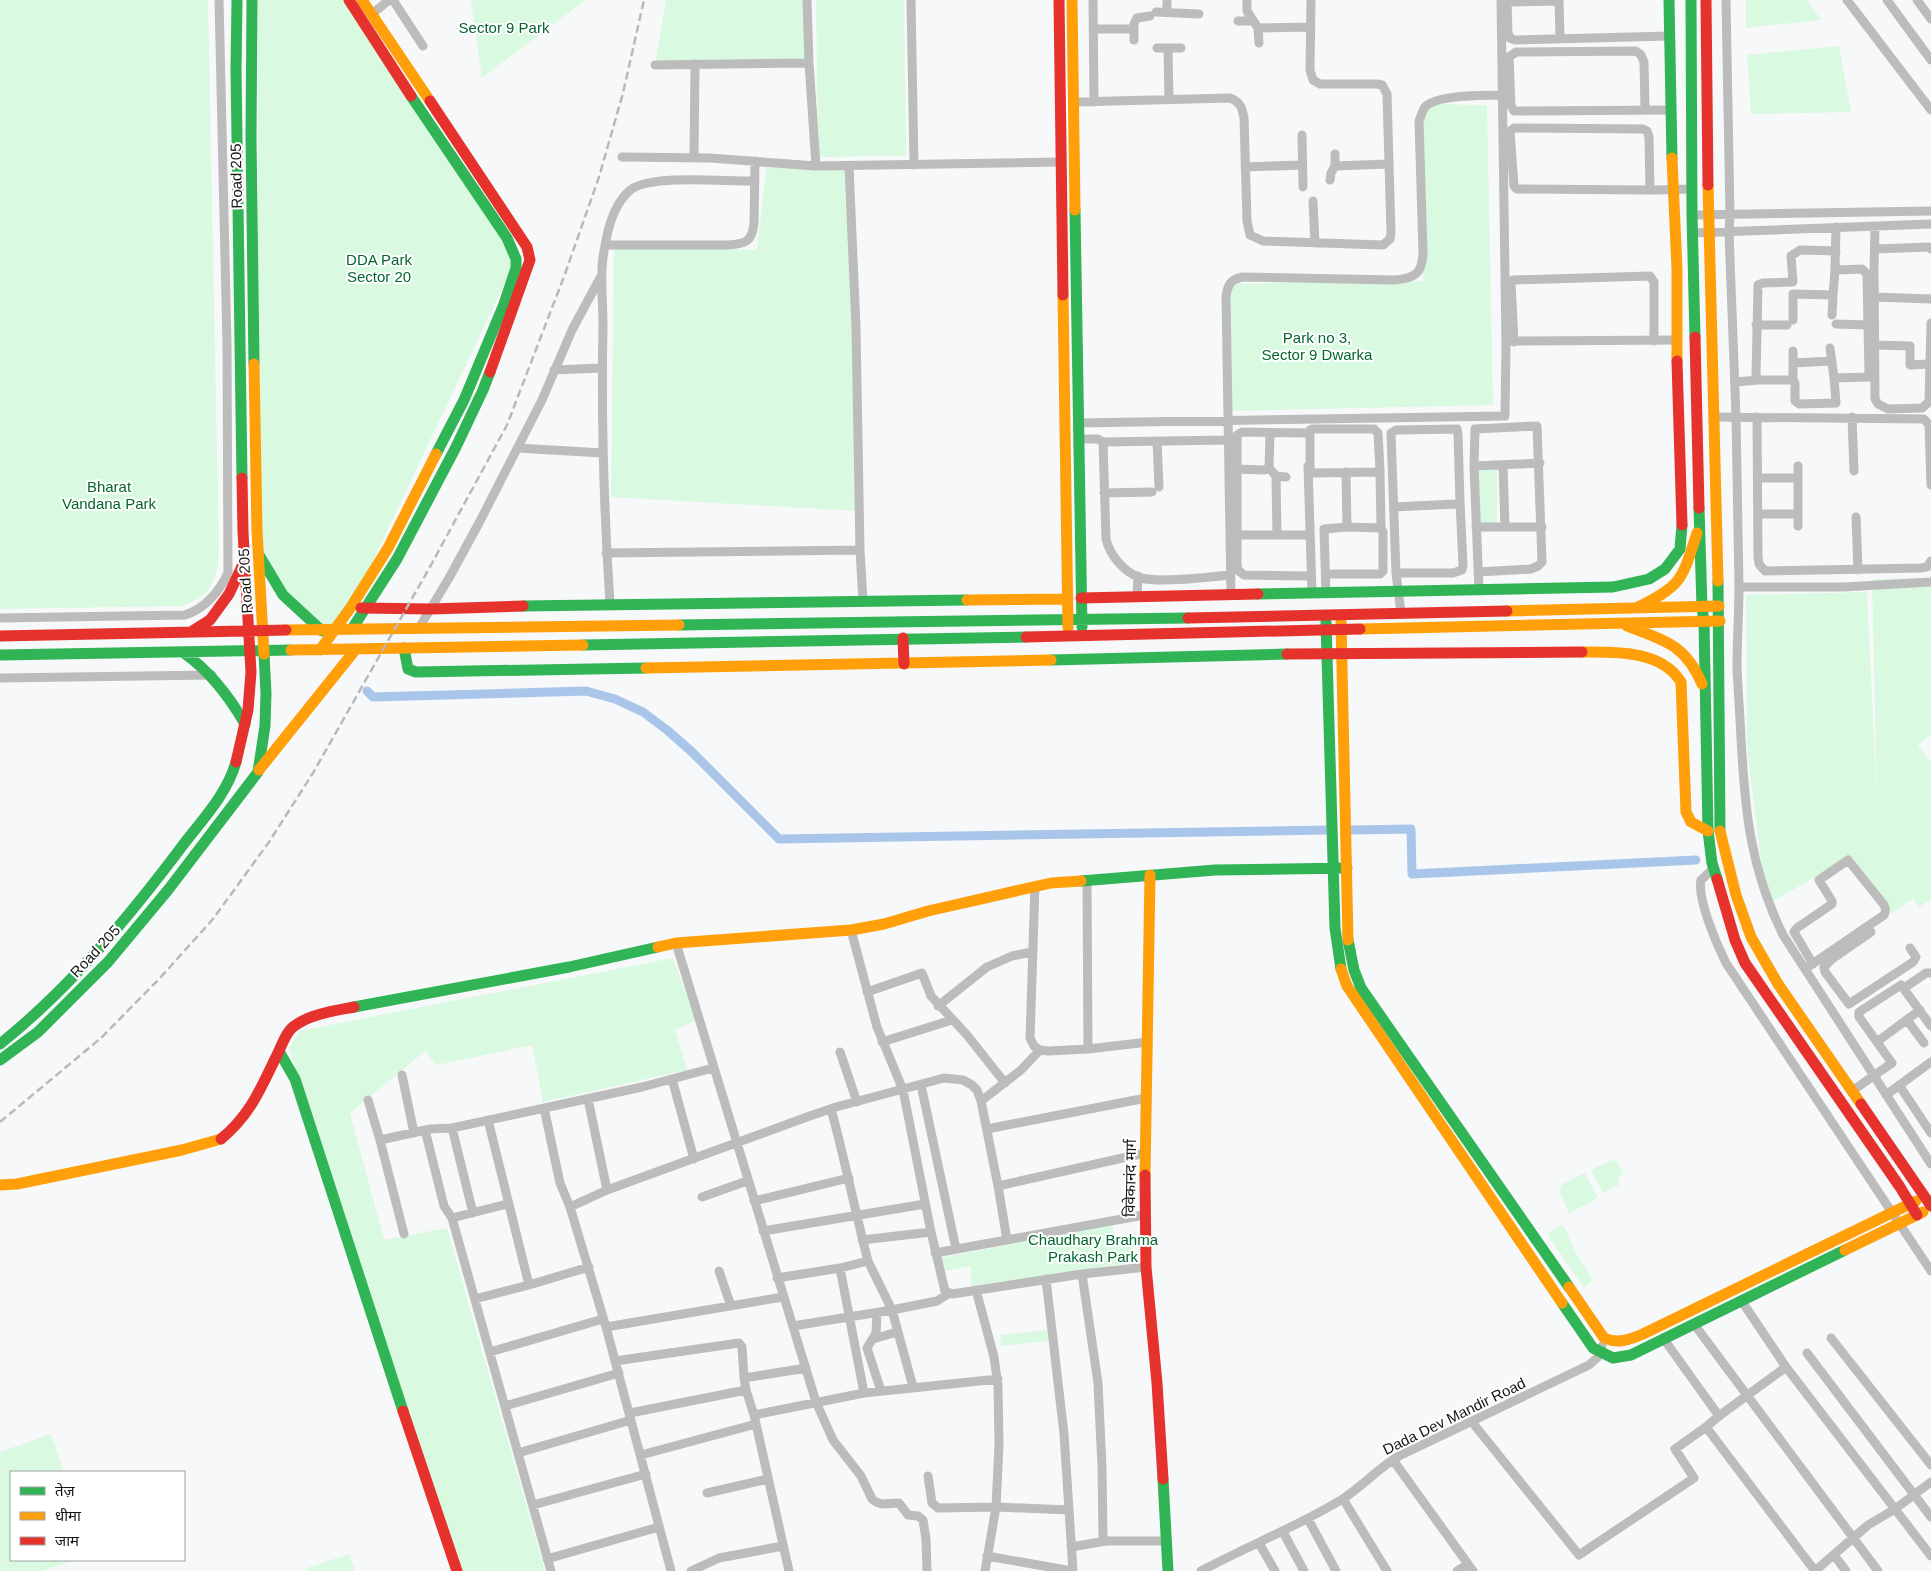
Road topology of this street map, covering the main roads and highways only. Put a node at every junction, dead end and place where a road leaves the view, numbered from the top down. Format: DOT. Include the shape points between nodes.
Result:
graph roads {
  1 [pos="237,0"];
  2 [pos="252,0"];
  3 [pos="349,0"];
  4 [pos="362,0"];
  5 [pos="1060,0"];
  6 [pos="1072,0"];
  7 [pos="1669,0"];
  8 [pos="1691,0"];
  9 [pos="1706,0"];
  10 [pos="1700,524"];
  11 [pos="258,553"];
  12 [pos="245,561"];
  13 [pos="1081,598"];
  14 [pos="1068,599"];
  15 [pos="741,603"];
  16 [pos="351,606"];
  17 [pos="1720,606"];
  18 [pos="1702,607"];
  19 [pos="365,608"];
  20 [pos="1633,609"];
  21 [pos="1341,614"];
  22 [pos="1326,615"];
  23 [pos="1068,620"];
  24 [pos="1081,620"];
  25 [pos="1720,621"];
  26 [pos="1704,622"];
  27 [pos="743,624"];
  28 [pos="1624,624"];
  29 [pos="352,629"];
  30 [pos="1327,630"];
  31 [pos="1342,630"];
  32 [pos="327,631"];
  33 [pos="249,632"];
  34 [pos="263,632"];
  35 [pos="188,633"];
  36 [pos="1179,634"];
  37 [pos="1068,635"];
  38 [pos="0,636"];
  39 [pos="1082,636"];
  40 [pos="903,638"];
  41 [pos="404,648"];
  42 [pos="356,649"];
  43 [pos="320,650"];
  44 [pos="250,651"];
  45 [pos="264,651"];
  46 [pos="184,652"];
  47 [pos="1327,653"];
  48 [pos="1343,653"];
  49 [pos="0,655"];
  50 [pos="1180,657"];
  51 [pos="904,664"];
  52 [pos="1705,693"];
  53 [pos="245,724"];
  54 [pos="258,772"];
  55 [pos="1708,830"];
  56 [pos="1334,867"];
  57 [pos="1347,868"];
  58 [pos="1150,875"];
  59 [pos="0,1044"];
  60 [pos="280,1053"];
  61 [pos="0,1060"];
  62 [pos="0,1185"];
  63 [pos="1929,1201"];
  64 [pos="1910,1204"];
  65 [pos="1917,1215"];
  66 [pos="457,1571"];
  67 [pos="1168,1571"];
  1 -- 12 [label="main road, Road 205"];
  2 -- 11 [label="main road, Road 205"];
  3 -- 16 [label="main road" via="507,238 516,259 504,304 464,400 388,548"];
  4 -- 19 [label="main road" via="526,247 530,260 497,354 456,447 397,559"];
  5 -- 14 [label="main road"];
  6 -- 13 [label="main road"];
  7 -- 13 [label="main road" via="1682,532 1675,559 1649,579 1613,587"];
  8 -- 10 [label="main road" via="1692,215"];
  9 -- 17 [label="main road" via="1708,215"];
  10 -- 18 [label="main road"];
  10 -- 20 [label="main road" via="1684,569 1674,586"];
  11 -- 32 [label="main road" via="283,595"];
  11 -- 34 [label="main road, Road 205"];
  12 -- 33 [label="main road, Road 205"];
  12 -- 35 [label="main road" via="229,594 210,620"];
  13 -- 24 [label="main road"];
  14 -- 15 [label="main road"];
  14 -- 23 [label="main road"];
  15 -- 19 [label="main road"];
  15 -- 27 [label="main road"];
  16 -- 19 [label="main road"];
  16 -- 32 [label="main road"];
  17 -- 18 [label="main road"];
  17 -- 25 [label="main road"];
  18 -- 20 [label="main road"];
  18 -- 26 [label="main road"];
  19 -- 29 [label="main road"];
  20 -- 21 [label="main road"];
  21 -- 22 [label="main road"];
  21 -- 31 [label="main road"];
  22 -- 24 [label="main road"];
  22 -- 30 [label="main road"];
  23 -- 24 [label="main road"];
  23 -- 27 [label="main road"];
  23 -- 37 [label="main road"];
  24 -- 39 [label="main road"];
  25 -- 26 [label="main road"];
  25 -- 63 [label="main road" via="1720,830 1751,937 1778,984"];
  26 -- 28 [label="main road"];
  26 -- 52 [label="main road"];
  27 -- 29 [label="main road"];
  28 -- 31 [label="main road"];
  28 -- 52 [label="main road" via="1670,642 1686,653 1697,670"];
  29 -- 32 [label="main road"];
  30 -- 31 [label="main road"];
  30 -- 36 [label="main road"];
  30 -- 47 [label="main road"];
  31 -- 48 [label="main road"];
  32 -- 34 [label="main road"];
  32 -- 43 [label="main road"];
  33 -- 34 [label="main road"];
  33 -- 35 [label="main road"];
  33 -- 44 [label="main road, Road 205"];
  34 -- 45 [label="main road, Road 205"];
  35 -- 38 [label="main road"];
  36 -- 39 [label="main road"];
  36 -- 50 [label="main road"];
  37 -- 39 [label="main road"];
  37 -- 40 [label="main road"];
  40 -- 41 [label="main road"];
  40 -- 51 [label="main road"];
  41 -- 42 [label="main road"];
  41 -- 51 [label="main road" via="408,669 416,672"];
  42 -- 43 [label="main road"];
  42 -- 54 [label="main road"];
  43 -- 45 [label="main road"];
  44 -- 45 [label="main road"];
  44 -- 46 [label="main road"];
  44 -- 53 [label="main road, Road 205"];
  45 -- 54 [label="main road, Road 205" via="265,726"];
  46 -- 49 [label="main road"];
  46 -- 53 [label="main road" via="212,675"];
  47 -- 48 [label="main road"];
  47 -- 50 [label="main road"];
  47 -- 56 [label="main road"];
  48 -- 55 [label="main road" via="1602,652 1643,657 1668,666 1681,682 1686,812 1694,826"];
  48 -- 57 [label="main road"];
  50 -- 51 [label="main road"];
  52 -- 55 [label="main road"];
  53 -- 59 [label="main road, Road 205" via="228,784 212,809 96,951 29,1021"];
  54 -- 61 [label="main road, Road 205" via="108,962 38,1032"];
  55 -- 64 [label="main road" via="1714,868 1735,940 1746,963"];
  56 -- 57 [label="main road"];
  56 -- 58 [label="main road"];
  56 -- 65 [label="main road" via="1336,953 1347,986 1590,1345 1601,1353 1622,1358"];
  57 -- 64 [label="main road" via="1348,942 1361,988 1604,1338 1612,1342 1624,1341 1664,1324"];
  58 -- 60 [label="main road" via="1051,883 851,930 676,943 329,1012 291,1028"];
  58 -- 67 [label="main road, विवेकानंद मार्ग" via="1144,1215"];
  60 -- 62 [label="main road" via="252,1106 234,1130 221,1139 174,1152"];
  60 -- 66 [label="main road" via="295,1079"];
  63 -- 64 [label="main road"];
  63 -- 65 [label="main road"];
  64 -- 65 [label="main road"];
}
